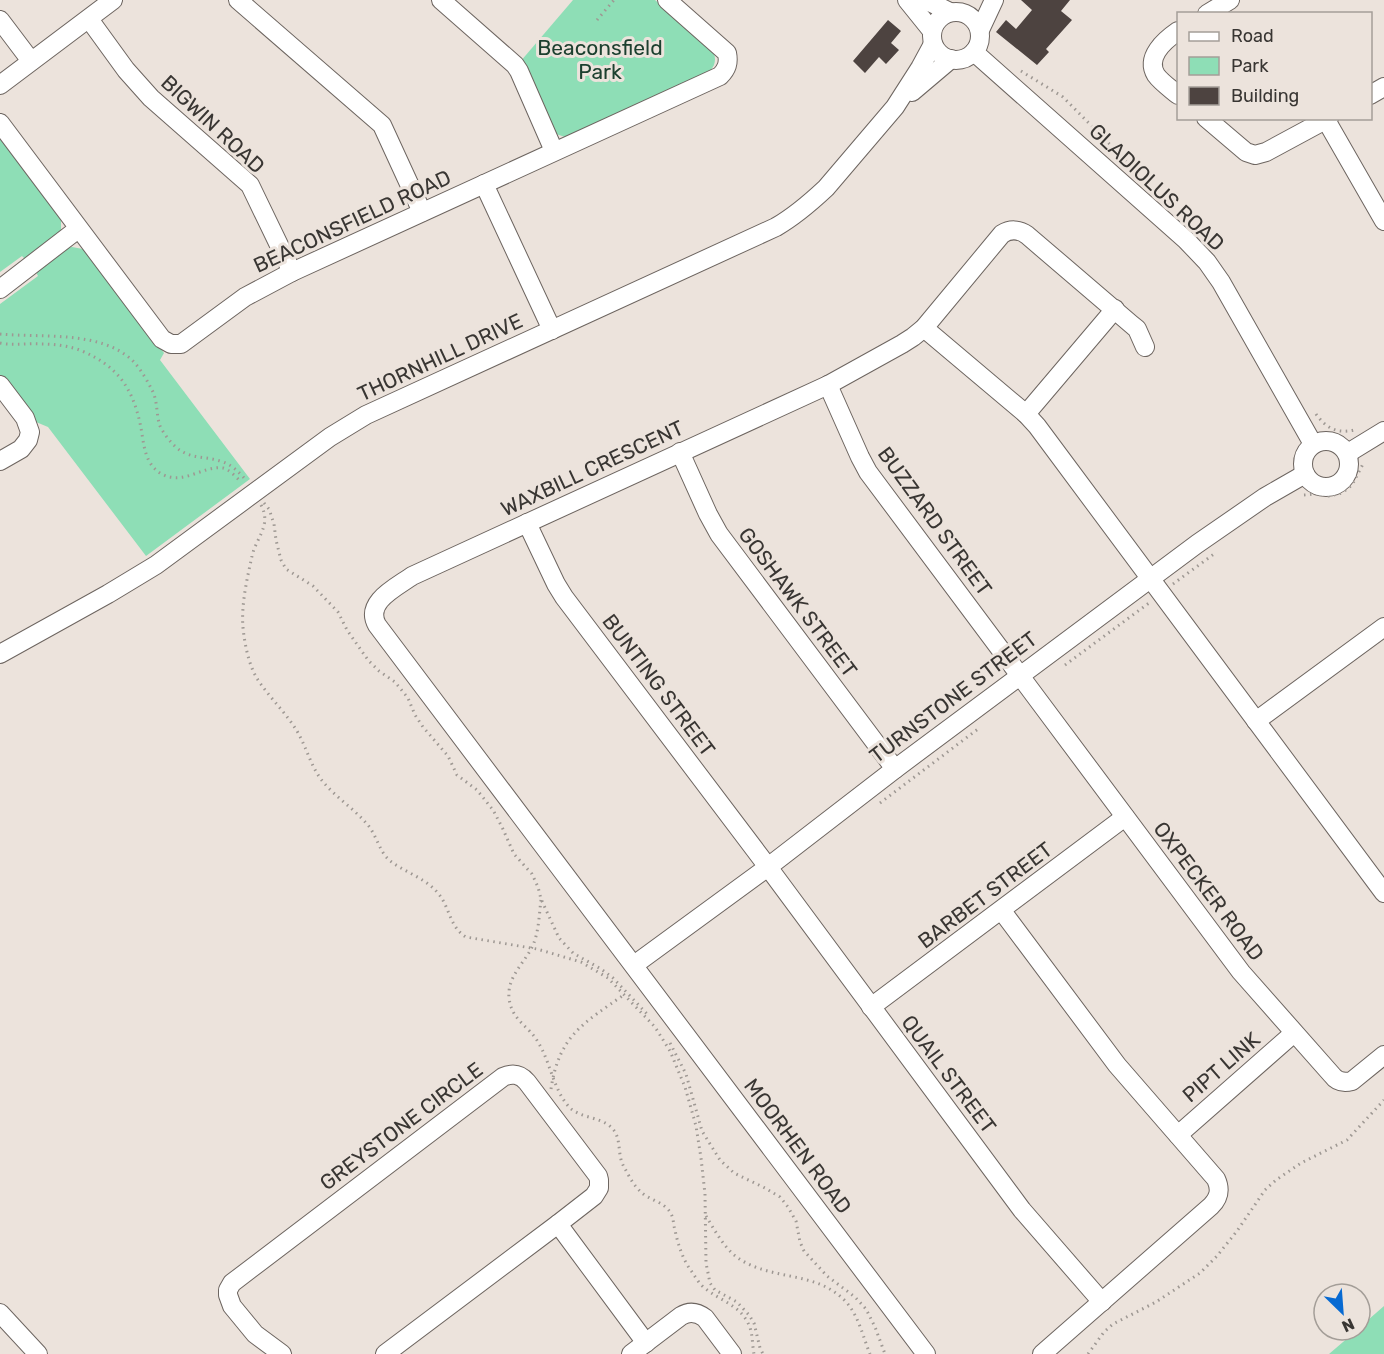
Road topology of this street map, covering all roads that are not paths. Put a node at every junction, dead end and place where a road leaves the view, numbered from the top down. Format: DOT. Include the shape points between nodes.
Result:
graph roads {
  1 [pos="113,0"];
  2 [pos="238,0"];
  3 [pos="441,0"];
  4 [pos="667,0"];
  5 [pos="907,0"];
  6 [pos="925,0"];
  7 [pos="975,0"];
  8 [pos="994,0"];
  9 [pos="1230,0"];
  10 [pos="954,12"];
  11 [pos="1211,12"];
  12 [pos="88,19"];
  13 [pos="0,20"];
  14 [pos="980,30"];
  15 [pos="1177,32"];
  16 [pos="933,37"];
  17 [pos="974,52"];
  18 [pos="951,60"];
  19 [pos="31,61"];
  20 [pos="0,85"];
  21 [pos="1177,93"];
  22 [pos="895,107"];
  23 [pos="1208,120"];
  24 [pos="1325,120"];
  25 [pos="1328,120"];
  26 [pos="0,123"];
  27 [pos="554,151"];
  28 [pos="484,184"];
  29 [pos="422,212"];
  30 [pos="1384,221"];
  31 [pos="78,229"];
  32 [pos="292,272"];
  33 [pos="2,287"];
  34 [pos="1115,309"];
  35 [pos="924,328"];
  36 [pos="552,330"];
  37 [pos="1145,347"];
  38 [pos="0,385"];
  39 [pos="828,385"];
  40 [pos="1026,414"];
  41 [pos="1384,431"];
  42 [pos="1313,444"];
  43 [pos="680,452"];
  44 [pos="1348,453"];
  45 [pos="0,461"];
  46 [pos="1305,474"];
  47 [pos="527,523"];
  48 [pos="1156,586"];
  49 [pos="1384,627"];
  50 [pos="0,654"];
  51 [pos="1019,675"];
  52 [pos="1256,721"];
  53 [pos="895,769"];
  54 [pos="1125,817"];
  55 [pos="768,867"];
  56 [pos="1384,893"];
  57 [pos="1002,911"];
  58 [pos="639,972"];
  59 [pos="871,1007"];
  60 [pos="1294,1033"];
  61 [pos="1384,1055"];
  62 [pos="1178,1135"];
  63 [pos="558,1224"];
  64 [pos="1102,1302"];
  65 [pos="0,1313"];
  66 [pos="646,1343"];
  67 [pos="38,1354"];
  68 [pos="282,1354"];
  69 [pos="385,1354"];
  70 [pos="631,1354"];
  71 [pos="732,1354"];
  72 [pos="926,1354"];
  73 [pos="1042,1354"];
  1 -- 12 [label="street"];
  2 -- 29 [label="street" via="382,125"];
  3 -- 27 [label="street" via="515,65"];
  4 -- 27 [label="street, BEACONSFIELD ROAD" via="723,49 728,59 725,70 711,80"];
  5 -- 16 [label="street"];
  6 -- 10 [label="street"];
  7 -- 10 [label="street"];
  8 -- 14 [label="street"];
  9 -- 11 [label="street"];
  10 -- 14 [label="street" via="972,17"];
  10 -- 16 [label="street" via="937,20"];
  12 -- 19 [label="street"];
  12 -- 32 [label="street, BIGWIN ROAD" via="139,86 250,185"];
  13 -- 19 [label="street"];
  14 -- 17 [label="street" via="979,46"];
  15 -- 21 [label="street" via="1162,45 1153,62 1158,77"];
  16 -- 18 [label="street" via="937,51"];
  16 -- 22 [label="street, THORNHILL DRIVE" via="920,68"];
  17 -- 18 [label="street"];
  17 -- 42 [label="street, GLADIOLUS ROAD" via="1207,262"];
  18 -- 22 [label="street, THORNHILL DRIVE"];
  19 -- 20 [label="street"];
  22 -- 36 [label="street, THORNHILL DRIVE" via="826,188 790,218"];
  23 -- 24 [label="street" via="1255,155"];
  25 -- 30 [label="street"];
  26 -- 31 [label="street, BEACONSFIELD ROAD"];
  27 -- 28 [label="street, BEACONSFIELD ROAD"];
  28 -- 29 [label="street, BEACONSFIELD ROAD"];
  28 -- 36 [label="street"];
  29 -- 32 [label="street, BEACONSFIELD ROAD"];
  31 -- 32 [label="street, BEACONSFIELD ROAD" via="162,339 171,344 181,344 252,292"];
  31 -- 33 [label="street"];
  34 -- 35 [label="street, WAXBILL CRESCENT" via="1027,235 1011,230 1002,234"];
  34 -- 37 [label="street" via="1137,330"];
  34 -- 40 [label="street"];
  35 -- 39 [label="street, WAXBILL CRESCENT"];
  35 -- 40 [label="street"];
  36 -- 50 [label="street, THORNHILL DRIVE" via="366,415 142,574"];
  38 -- 45 [label="street" via="25,418 30,432 21,449"];
  39 -- 43 [label="street, WAXBILL CRESCENT"];
  39 -- 51 [label="street, BUZZARD STREET" via="868,472"];
  40 -- 48 [label="street"];
  41 -- 44 [label="street"];
  42 -- 44 [label="street" via="1336,442"];
  42 -- 46 [label="street" via="1303,458"];
  43 -- 47 [label="street, WAXBILL CRESCENT"];
  43 -- 53 [label="street, GOSHAWK STREET" via="719,534"];
  44 -- 46 [label="street" via="1346,477 1333,486 1317,485"];
  46 -- 48 [label="street, TURNSTONE STREET" via="1197,544"];
  47 -- 55 [label="street, BUNTING STREET" via="564,597"];
  47 -- 58 [label="street, WAXBILL CRESCENT" via="412,576 377,603 374,619"];
  48 -- 51 [label="street, TURNSTONE STREET"];
  48 -- 52 [label="street"];
  49 -- 52 [label="street"];
  51 -- 53 [label="street, TURNSTONE STREET"];
  51 -- 54 [label="street, OXPECKER ROAD"];
  52 -- 56 [label="street"];
  53 -- 55 [label="street, TURNSTONE STREET"];
  54 -- 57 [label="street, BARBET STREET"];
  54 -- 60 [label="street, OXPECKER ROAD" via="1241,972"];
  55 -- 58 [label="street, TURNSTONE STREET"];
  55 -- 59 [label="street, QUAIL STREET"];
  57 -- 59 [label="street, BARBET STREET"];
  57 -- 62 [label="street" via="1117,1065"];
  58 -- 72 [label="street, MOORHEN ROAD"];
  59 -- 64 [label="street, QUAIL STREET" via="1022,1210"];
  60 -- 61 [label="street, OXPECKER ROAD" via="1335,1079 1343,1082 1356,1079"];
  60 -- 62 [label="street, PIPT LINK"];
  62 -- 64 [label="street" via="1216,1179 1218,1196"];
  63 -- 66 [label="street"];
  63 -- 68 [label="street, GREYSTONE CIRCLE" via="594,1196 600,1184 598,1176 523,1078 513,1074 503,1077 232,1282 228,1290 232,1306 255,1334"];
  63 -- 69 [label="street, GREYSTONE CIRCLE"];
  64 -- 73 [label="street"];
  65 -- 67 [label="street"];
  66 -- 70 [label="street"];
  66 -- 71 [label="street" via="685,1314 695,1312 705,1318"];
}
